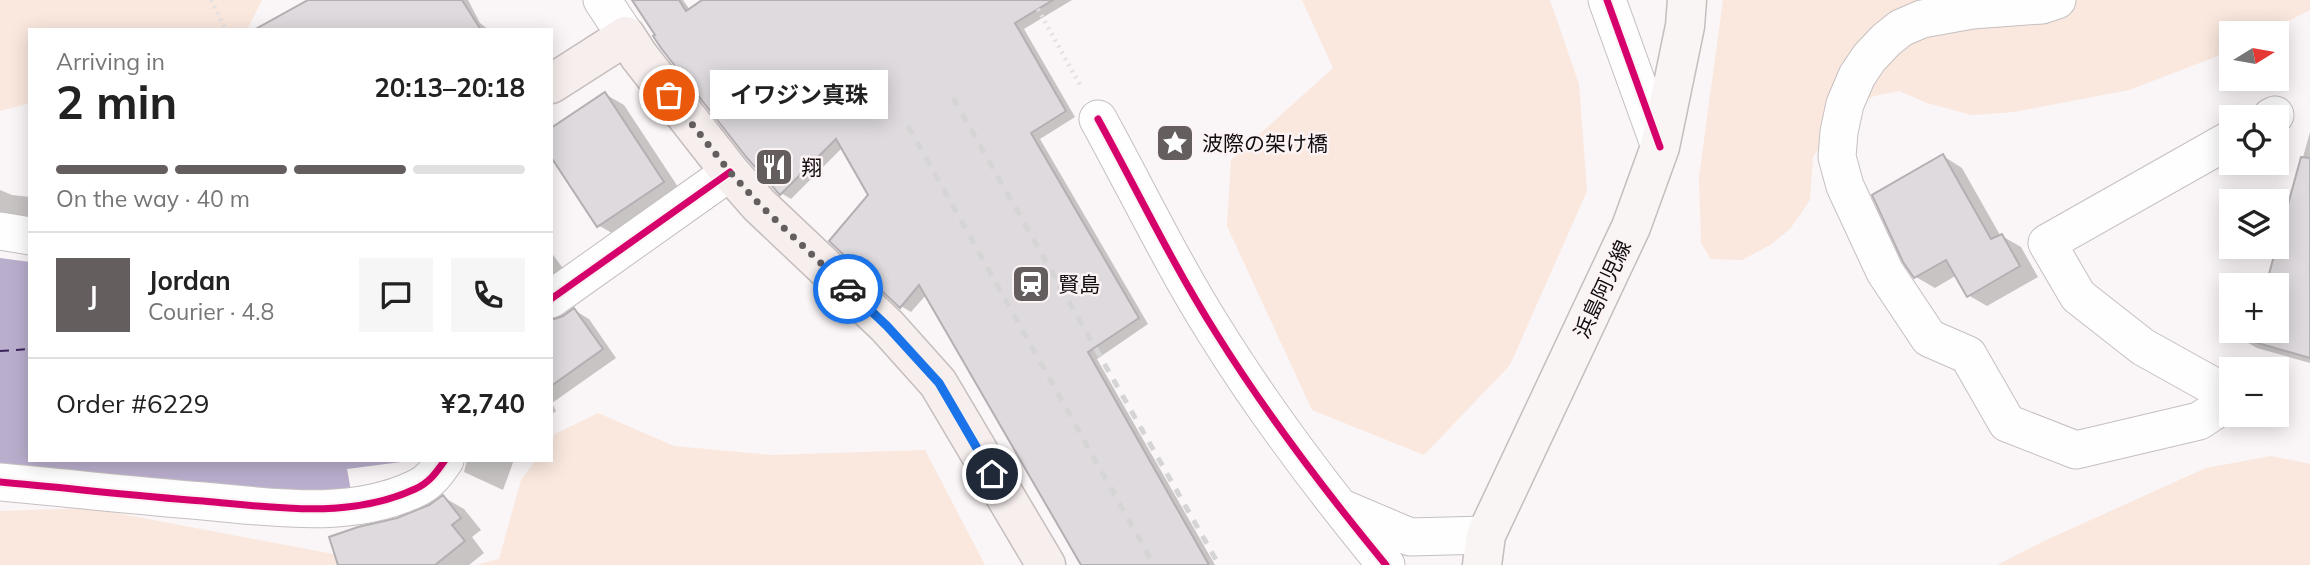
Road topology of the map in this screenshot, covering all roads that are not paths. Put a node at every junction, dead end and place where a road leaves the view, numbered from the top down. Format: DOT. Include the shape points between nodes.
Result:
graph roads {
  1 [pos="602,0"];
  2 [pos="1607,0"];
  3 [pos="1687,0"];
  4 [pos="2057,0"];
  5 [pos="626,36"];
  6 [pos="553,83"];
  7 [pos="1098,119"];
  8 [pos="2219,146"];
  9 [pos="1660,147"];
  10 [pos="730,172"];
  11 [pos="0,231"];
  12 [pos="28,236"];
  13 [pos="553,298"];
  14 [pos="2219,391"];
  15 [pos="2219,407"];
  16 [pos="444,462"];
  17 [pos="0,482"];
  18 [pos="1336,506"];
  19 [pos="1484,550"];
  20 [pos="1046,565"];
  21 [pos="1386,565"];
  1 -- 5 [label="street"];
  2 -- 9 [label="street"];
  3 -- 9 [label="main road, 浜島阿児線"];
  4 -- 15 [label="street" via="1922,19 1886,40 1857,76 1845,104 1837,156 1845,186 1885,272 1929,338 1968,355 2007,423 2077,450 2199,421"];
  5 -- 6 [label="highway"];
  5 -- 10 [label="highway"];
  7 -- 18 [label="street" via="1215,331"];
  8 -- 14 [label="street" via="2047,243 2078,296 2143,347"];
  9 -- 19 [label="main road, 浜島阿児線" via="1631,227"];
  10 -- 13 [label="street"];
  10 -- 20 [label="highway" via="939,383"];
  11 -- 12 [label="street"];
  16 -- 17 [label="street" via="432,479 414,490 369,503 320,509"];
  18 -- 19 [label="street" via="1410,537"];
  18 -- 21 [label="street"];
}
